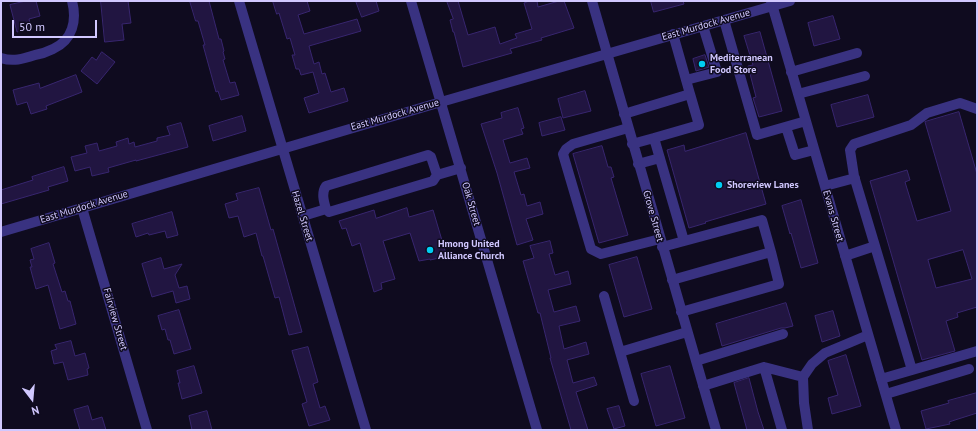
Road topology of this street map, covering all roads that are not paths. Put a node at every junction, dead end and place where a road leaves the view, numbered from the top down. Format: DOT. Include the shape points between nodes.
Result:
graph roads {
  1 [pos="72,1"];
  2 [pos="239,1"];
  3 [pos="411,1"];
  4 [pos="592,1"];
  5 [pos="790,1"];
  6 [pos="772,4"];
  7 [pos="724,20"];
  8 [pos="703,26"];
  9 [pos="673,34"];
  10 [pos="857,53"];
  11 [pos="607,54"];
  12 [pos="1,58"];
  13 [pos="791,72"];
  14 [pos="865,76"];
  15 [pos="686,80"];
  16 [pos="690,94"];
  17 [pos="798,94"];
  18 [pos="441,102"];
  19 [pos="977,110"];
  20 [pos="624,114"];
  21 [pos="806,121"];
  22 [pos="786,127"];
  23 [pos="628,128"];
  24 [pos="654,138"];
  25 [pos="632,144"];
  26 [pos="282,148"];
  27 [pos="814,150"];
  28 [pos="660,158"];
  29 [pos="638,164"];
  30 [pos="461,168"];
  31 [pos="437,175"];
  32 [pos="855,178"];
  33 [pos="825,186"];
  34 [pos="82,208"];
  35 [pos="326,209"];
  36 [pos="303,216"];
  37 [pos="1,232"];
  38 [pos="684,241"];
  39 [pos="661,243"];
  40 [pos="875,246"];
  41 [pos="771,252"];
  42 [pos="845,256"];
  43 [pos="672,280"];
  44 [pos="604,296"];
  45 [pos="681,312"];
  46 [pos="687,332"];
  47 [pos="783,334"];
  48 [pos="868,335"];
  49 [pos="977,351"];
  50 [pos="620,352"];
  51 [pos="696,362"];
  52 [pos="764,367"];
  53 [pos="969,369"];
  54 [pos="912,370"];
  55 [pos="803,377"];
  56 [pos="881,379"];
  57 [pos="703,386"];
  58 [pos="886,394"];
  59 [pos="634,401"];
  60 [pos="712,429"];
  61 [pos="147,430"];
  62 [pos="366,430"];
  63 [pos="536,430"];
  64 [pos="782,430"];
  65 [pos="808,430"];
  66 [pos="896,430"];
  1 -- 12 [label="street" via="74,18 69,36 54,49 22,60"];
  2 -- 26 [label="street, Hazel Street"];
  3 -- 18 [label="street, Oak Street"];
  4 -- 11 [label="street, Grove Street"];
  5 -- 6 [label="street, East Murdock Avenue"];
  6 -- 7 [label="street, East Murdock Avenue"];
  6 -- 13 [label="street, Evans Street"];
  7 -- 8 [label="street, East Murdock Avenue"];
  7 -- 22 [label="street" via="757,135"];
  8 -- 9 [label="street, East Murdock Avenue"];
  8 -- 15 [label="street" via="717,72"];
  9 -- 11 [label="street, East Murdock Avenue"];
  9 -- 15 [label="street"];
  10 -- 13 [label="street"];
  11 -- 18 [label="street, East Murdock Avenue"];
  11 -- 20 [label="street, Grove Street"];
  13 -- 17 [label="street, Evans Street"];
  14 -- 17 [label="street"];
  15 -- 16 [label="street"];
  16 -- 20 [label="street"];
  16 -- 24 [label="street" via="699,125"];
  17 -- 21 [label="street, Evans Street"];
  18 -- 26 [label="street, East Murdock Avenue"];
  18 -- 30 [label="street, Oak Street"];
  19 -- 32 [label="street" via="960,103 927,113 911,125 854,144 850,150"];
  20 -- 23 [label="street, Grove Street"];
  21 -- 22 [label="street"];
  21 -- 27 [label="street, Evans Street"];
  22 -- 27 [label="street" via="795,155"];
  23 -- 25 [label="street, Grove Street"];
  23 -- 39 [label="street" via="573,144 563,154 565,161 590,248 601,254"];
  24 -- 25 [label="street"];
  24 -- 28 [label="street"];
  25 -- 29 [label="street, Grove Street"];
  26 -- 34 [label="street, East Murdock Avenue"];
  26 -- 36 [label="street, Hazel Street"];
  27 -- 33 [label="street, Evans Street"];
  28 -- 29 [label="street"];
  28 -- 38 [label="street"];
  29 -- 39 [label="street, Grove Street"];
  30 -- 31 [label="street"];
  30 -- 63 [label="street, Oak Street"];
  31 -- 35 [label="street" via="433,180 352,205 329,212"];
  31 -- 35 [label="street" via="428,155 326,186 323,193"];
  32 -- 33 [label="street"];
  32 -- 40 [label="street"];
  33 -- 42 [label="street, Evans Street"];
  34 -- 37 [label="street, East Murdock Avenue"];
  34 -- 61 [label="street, Fairview Street"];
  35 -- 36 [label="street"];
  36 -- 62 [label="street, Hazel Street"];
  38 -- 39 [label="street"];
  38 -- 41 [label="street" via="762,220"];
  39 -- 43 [label="street, Grove Street"];
  40 -- 42 [label="street"];
  40 -- 54 [label="street"];
  41 -- 43 [label="street"];
  41 -- 45 [label="street" via="779,284"];
  42 -- 48 [label="street, Evans Street"];
  43 -- 45 [label="street, Grove Street"];
  44 -- 50 [label="street"];
  45 -- 46 [label="street, Grove Street"];
  46 -- 50 [label="street"];
  46 -- 51 [label="street, Grove Street"];
  47 -- 51 [label="street"];
  48 -- 55 [label="street" via="825,353 812,364"];
  48 -- 56 [label="street, Evans Street"];
  49 -- 54 [label="street"];
  50 -- 59 [label="street"];
  51 -- 57 [label="street, Grove Street"];
  52 -- 55 [label="street"];
  52 -- 57 [label="street"];
  52 -- 64 [label="street"];
  53 -- 58 [label="street"];
  54 -- 56 [label="street"];
  55 -- 65 [label="street"];
  56 -- 58 [label="street, Evans Street"];
  57 -- 60 [label="street, Grove Street"];
  58 -- 66 [label="street, Evans Street"];
}
